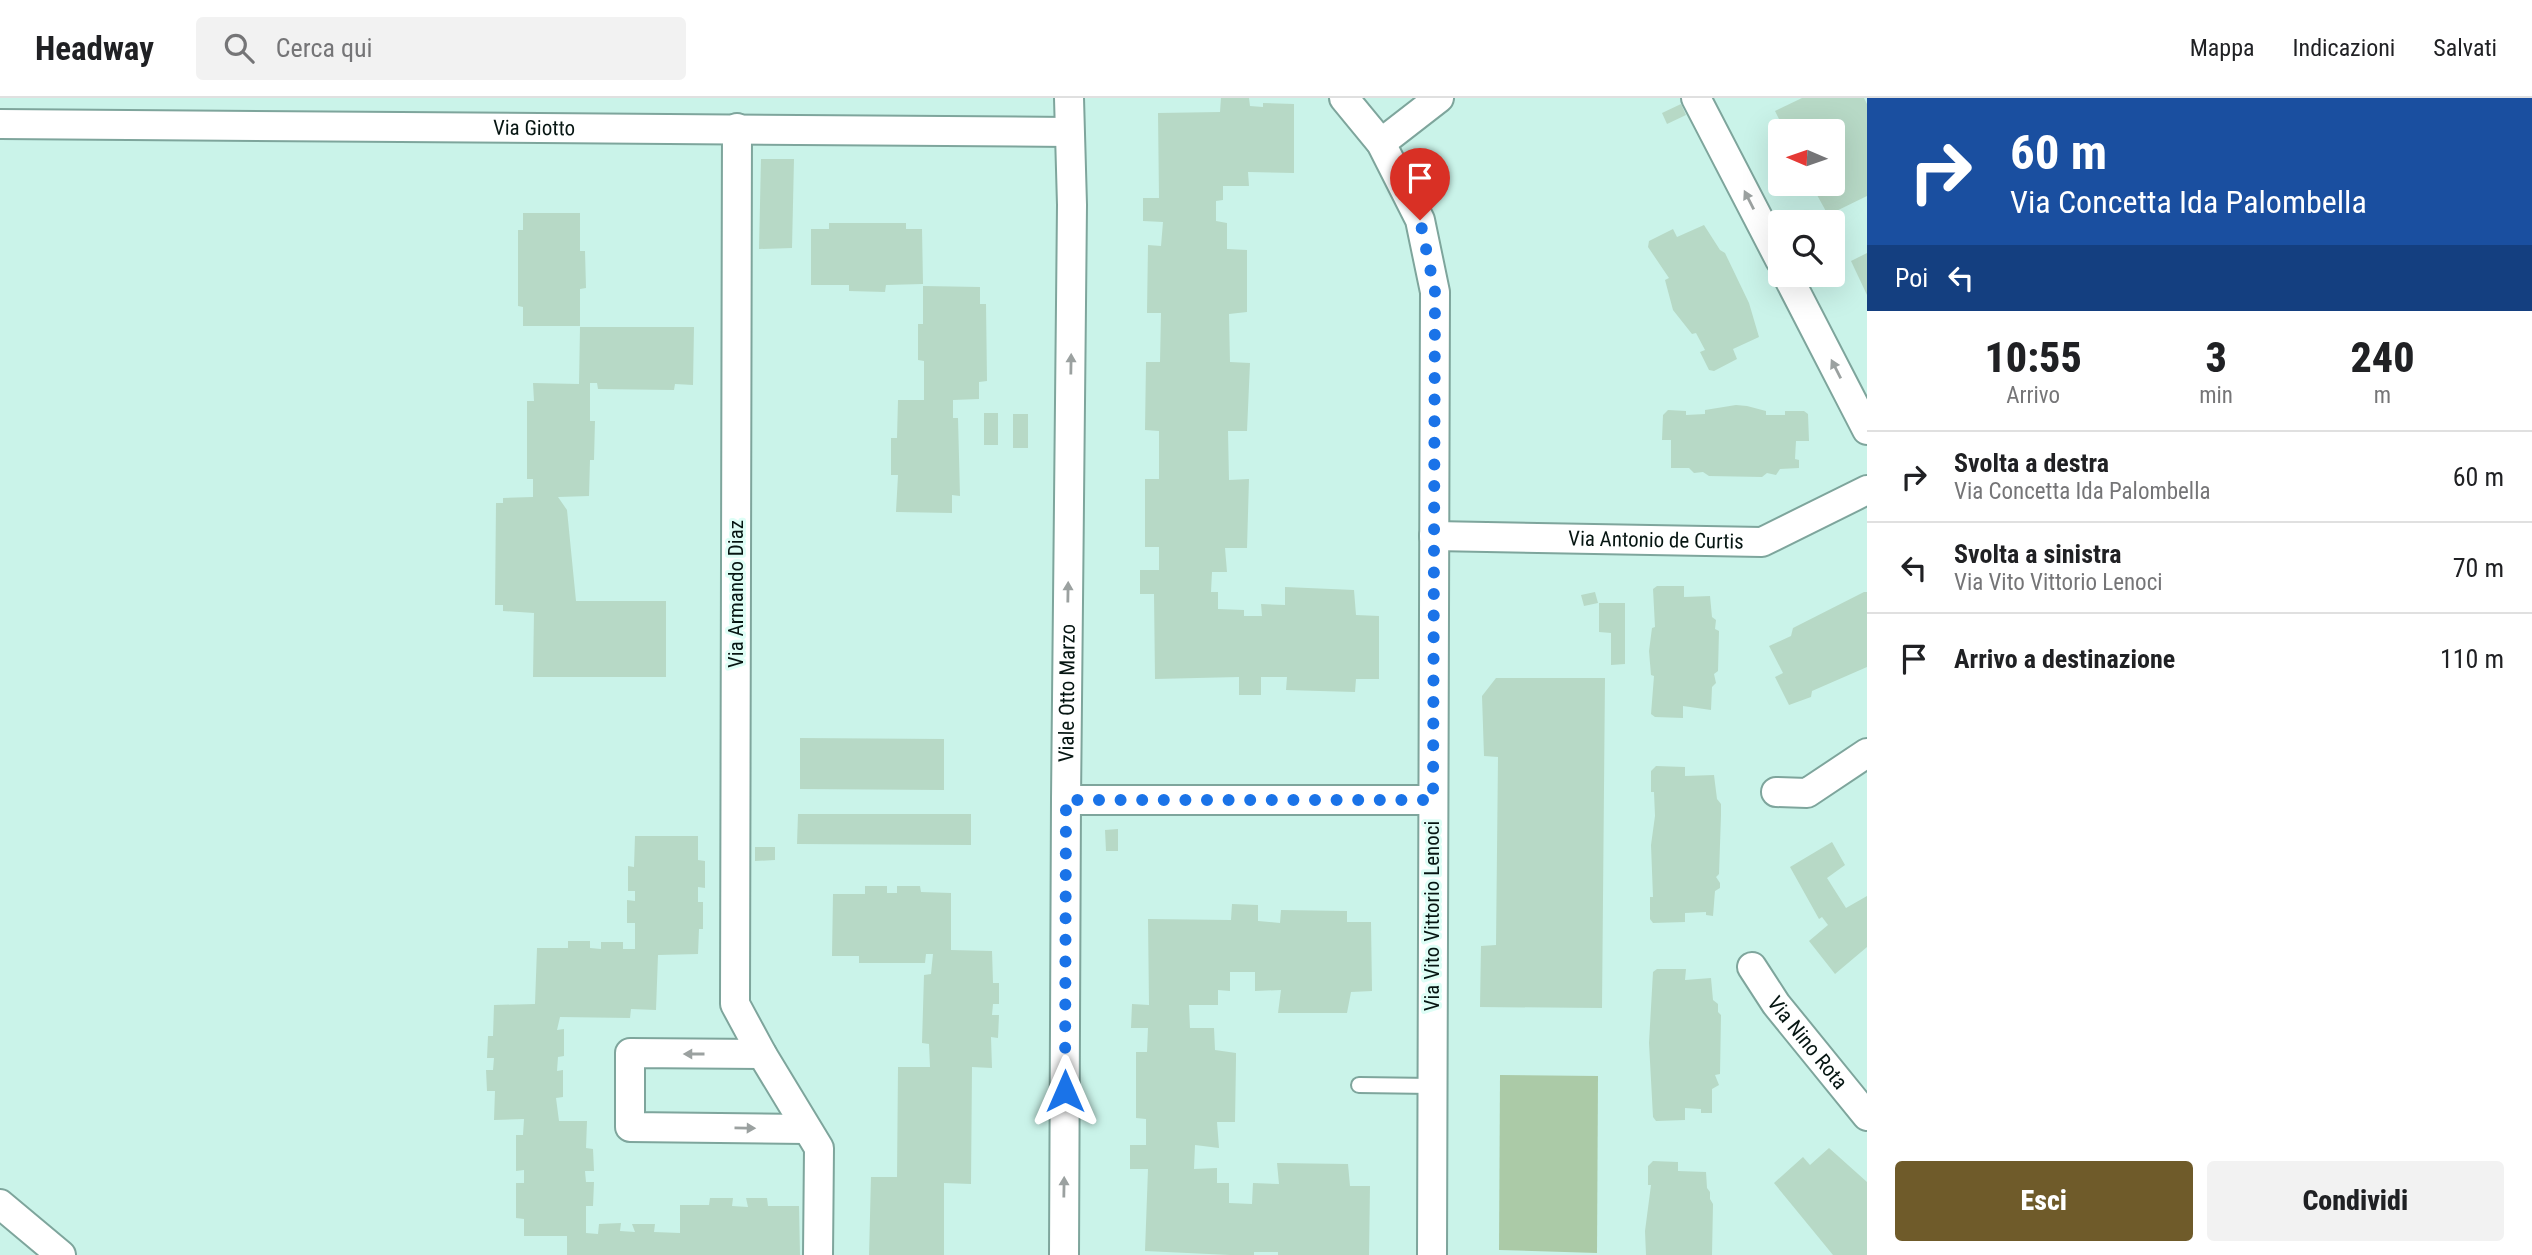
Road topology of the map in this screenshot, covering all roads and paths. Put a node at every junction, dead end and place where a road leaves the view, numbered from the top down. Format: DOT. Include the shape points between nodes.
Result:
graph roads {
  1 [pos="1069,98"];
  2 [pos="1344,98"];
  3 [pos="1439,98"];
  4 [pos="1696,98"];
  5 [pos="0,124"];
  6 [pos="737,128"];
  7 [pos="1069,132"];
  8 [pos="1381,143"];
  9 [pos="1768,237"];
  10 [pos="1793,287"];
  11 [pos="1867,430"];
  12 [pos="1867,490"];
  13 [pos="1434,536"];
  14 [pos="1867,753"];
  15 [pos="1776,792"];
  16 [pos="1066,800"];
  17 [pos="1433,800"];
  18 [pos="1752,967"];
  19 [pos="762,1054"];
  20 [pos="1359,1086"];
  21 [pos="1432,1086"];
  22 [pos="1867,1116"];
  23 [pos="806,1129"];
  24 [pos="0,1204"];
  25 [pos="61,1255"];
  26 [pos="818,1255"];
  27 [pos="1064,1255"];
  28 [pos="1432,1255"];
  1 -- 7 [label="street, Viale Otto Marzo"];
  2 -- 8 [label="street, Via Vito Vittorio Lenoci"];
  3 -- 8 [label="street"];
  9 -- 4 [label="street, one-way"];
  5 -- 6 [label="street, Via Giotto"];
  6 -- 7 [label="street, Via Giotto"];
  6 -- 19 [label="street, Via Armando Diaz" via="734,1004"];
  16 -- 7 [label="street, Viale Otto Marzo, one-way"];
  8 -- 13 [label="street, Via Vito Vittorio Lenoci" via="1420,220 1435,292"];
  11 -- 10 [label="street, one-way"];
  12 -- 13 [label="street, Via Antonio de Curtis" via="1762,542"];
  13 -- 17 [label="street, Via Vito Vittorio Lenoci"];
  14 -- 15 [label="street" via="1807,793"];
  16 -- 17 [label="street"];
  27 -- 16 [label="street, Viale Otto Marzo, one-way"];
  17 -- 21 [label="street, Via Vito Vittorio Lenoci"];
  18 -- 22 [label="street, Via Nino Rota" via="1776,1004"];
  19 -- 23 [label="street, Via Armando Diaz"];
  19 -- 23 [label="street, one-way" via="630,1054 630,1127"];
  20 -- 21 [label="lane"];
  21 -- 28 [label="street, Via Vito Vittorio Lenoci"];
  23 -- 26 [label="street, Via Armando Diaz" via="819,1148"];
  24 -- 25 [label="street"];
}
